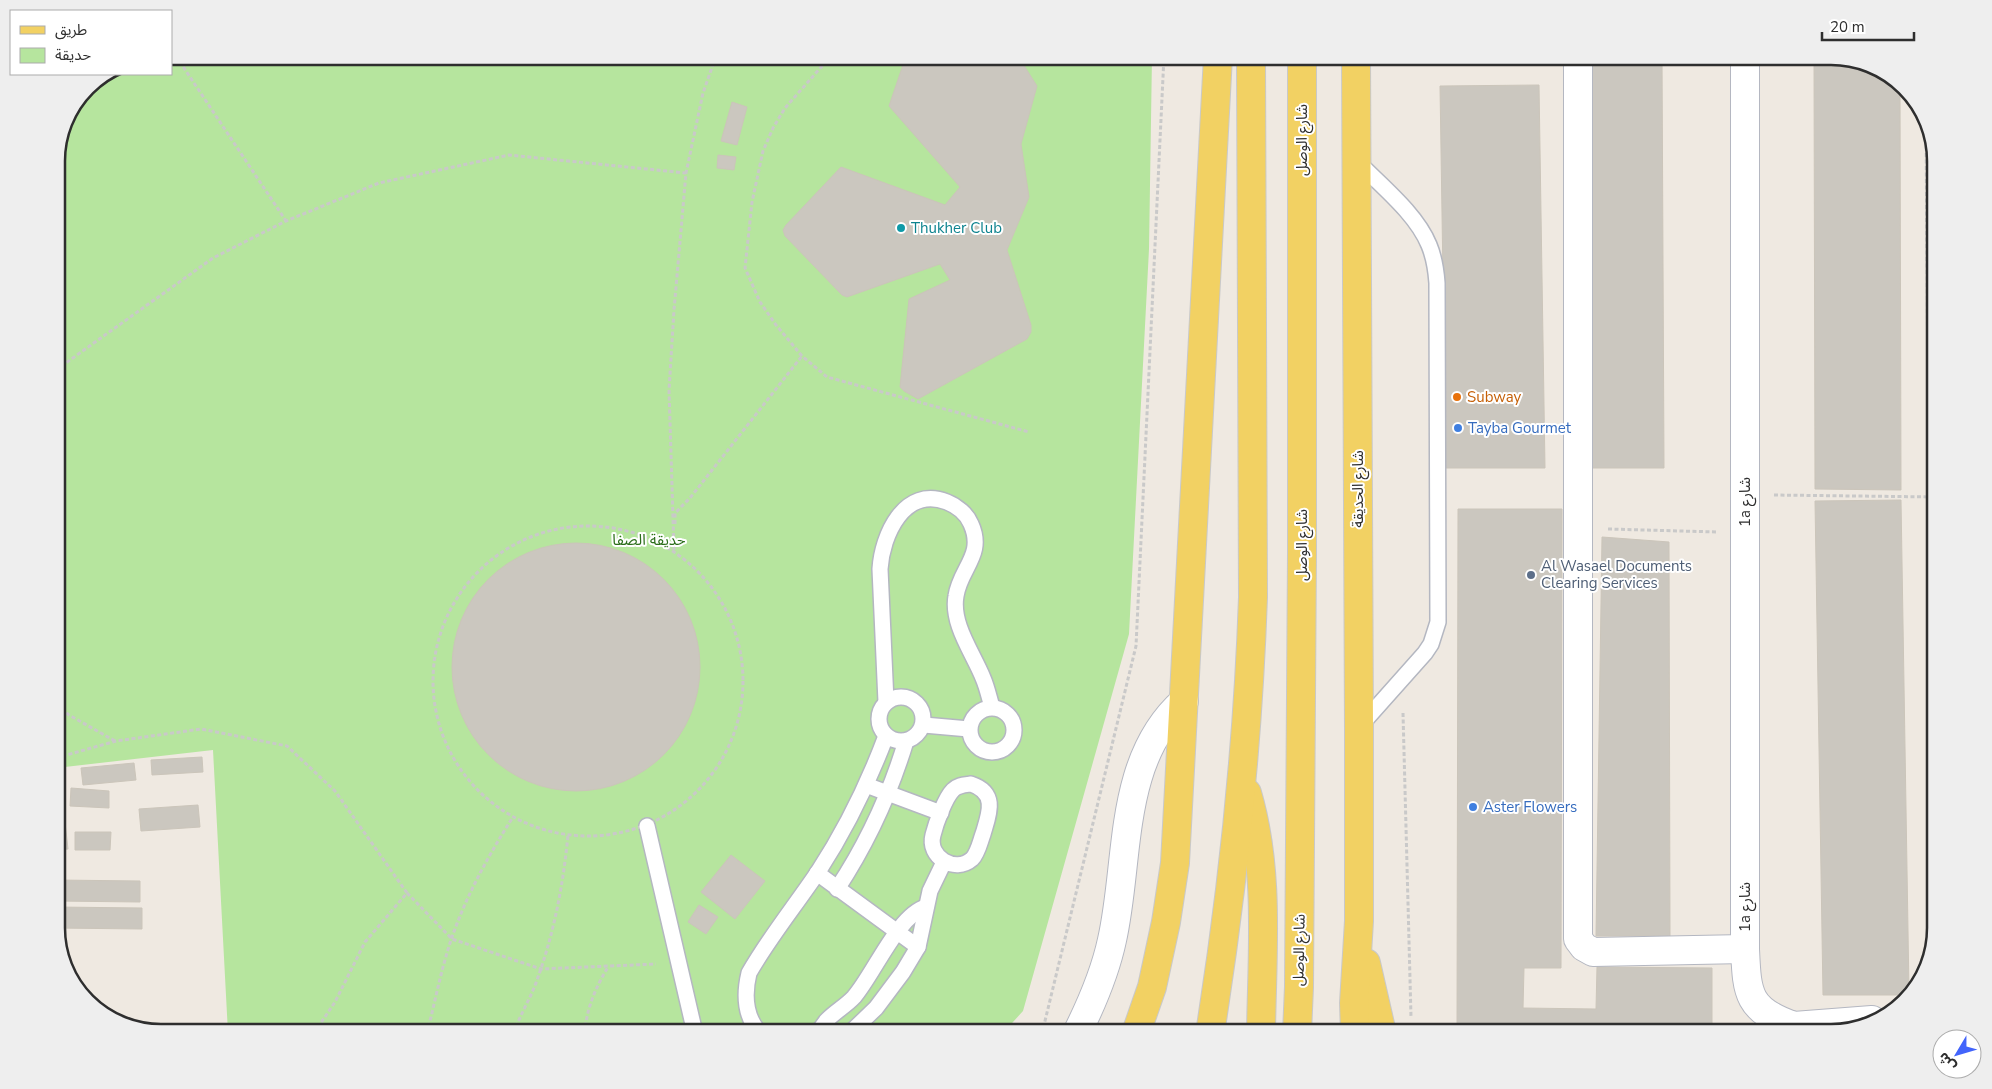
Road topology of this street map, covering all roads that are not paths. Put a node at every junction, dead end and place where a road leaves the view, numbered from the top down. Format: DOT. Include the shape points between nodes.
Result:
graph roads {
  1 [pos="1218,65"];
  2 [pos="1251,65"];
  3 [pos="1302,65"];
  4 [pos="1356,65"];
  5 [pos="1578,65"];
  6 [pos="1745,65"];
  7 [pos="1356,160"];
  8 [pos="1184,701"];
  9 [pos="886,702"];
  10 [pos="992,707"];
  11 [pos="924,725"];
  12 [pos="1359,727"];
  13 [pos="969,729"];
  14 [pos="886,736"];
  15 [pos="906,741"];
  16 [pos="1243,780"];
  17 [pos="866,785"];
  18 [pos="889,793"];
  19 [pos="941,813"];
  20 [pos="647,826"];
  21 [pos="944,862"];
  22 [pos="817,873"];
  23 [pos="837,889"];
  24 [pos="926,907"];
  25 [pos="1359,921"];
  26 [pos="898,932"];
  27 [pos="918,947"];
  28 [pos="1744,948"];
  29 [pos="857,993"];
  30 [pos="876,1008"];
  31 [pos="693,1024"];
  32 [pos="754,1024"];
  33 [pos="824,1024"];
  34 [pos="859,1024"];
  35 [pos="1082,1024"];
  36 [pos="1139,1024"];
  37 [pos="1211,1024"];
  38 [pos="1261,1024"];
  39 [pos="1297,1024"];
  40 [pos="1355,1024"];
  41 [pos="1380,1024"];
  42 [pos="1784,1024"];
  1 -- 8 [label="main road"];
  2 -- 16 [label="main road" via="1253,597"];
  3 -- 39 [label="main road, شارع الوصل"];
  4 -- 7 [label="main road, شارع الحديقة"];
  5 -- 28 [label="street" via="1578,939 1593,952"];
  6 -- 28 [label="street, 1a شارع"];
  7 -- 12 [label="main road, شارع الحديقة"];
  7 -- 12 [label="lane" via="1419,227 1429,244 1437,282 1438,622 1431,644"];
  8 -- 35 [label="street" via="1154,736 1137,784 1126,836 1112,939 1103,975"];
  8 -- 36 [label="main road" via="1173,873 1152,987"];
  9 -- 10 [label="lane" via="881,553 889,530 901,512 910,505 932,499 955,505 971,522 975,534 973,557 956,593 956,614"];
  9 -- 11 [label="lane" via="901,697 916,702 924,716"];
  9 -- 14 [label="lane" via="879,716"];
  10 -- 13 [label="lane" via="976,713"];
  10 -- 13 [label="lane" via="1008,714 1013,722 1012,739 1007,746 999,751 982,751 975,745"];
  11 -- 13 [label="lane"];
  11 -- 15 [label="lane" via="914,738"];
  12 -- 25 [label="main road, شارع الحديقة"];
  14 -- 15 [label="lane" via="899,742"];
  14 -- 17 [label="lane"];
  15 -- 18 [label="lane"];
  16 -- 37 [label="main road"];
  16 -- 38 [label="main road" via="1257,832 1263,885"];
  17 -- 18 [label="lane"];
  17 -- 22 [label="lane"];
  18 -- 19 [label="lane"];
  18 -- 23 [label="lane" via="871,832"];
  19 -- 21 [label="lane" via="932,848"];
  19 -- 21 [label="lane" via="948,796 962,785 980,787 990,802 990,811 972,859 964,864"];
  20 -- 31 [label="lane"];
  21 -- 24 [label="lane"];
  22 -- 23 [label="lane"];
  22 -- 32 [label="lane" via="749,973 745,1002"];
  23 -- 26 [label="lane"];
  24 -- 26 [label="lane" via="912,913"];
  24 -- 27 [label="lane"];
  25 -- 40 [label="main road"];
  25 -- 41 [label="main road"];
  26 -- 27 [label="lane"];
  26 -- 29 [label="lane"];
  27 -- 30 [label="lane"];
  28 -- 42 [label="street, 1a شارع" via="1748,991 1756,1003"];
  29 -- 30 [label="lane"];
  29 -- 33 [label="lane" via="829,1016"];
  30 -- 34 [label="lane"];
}
